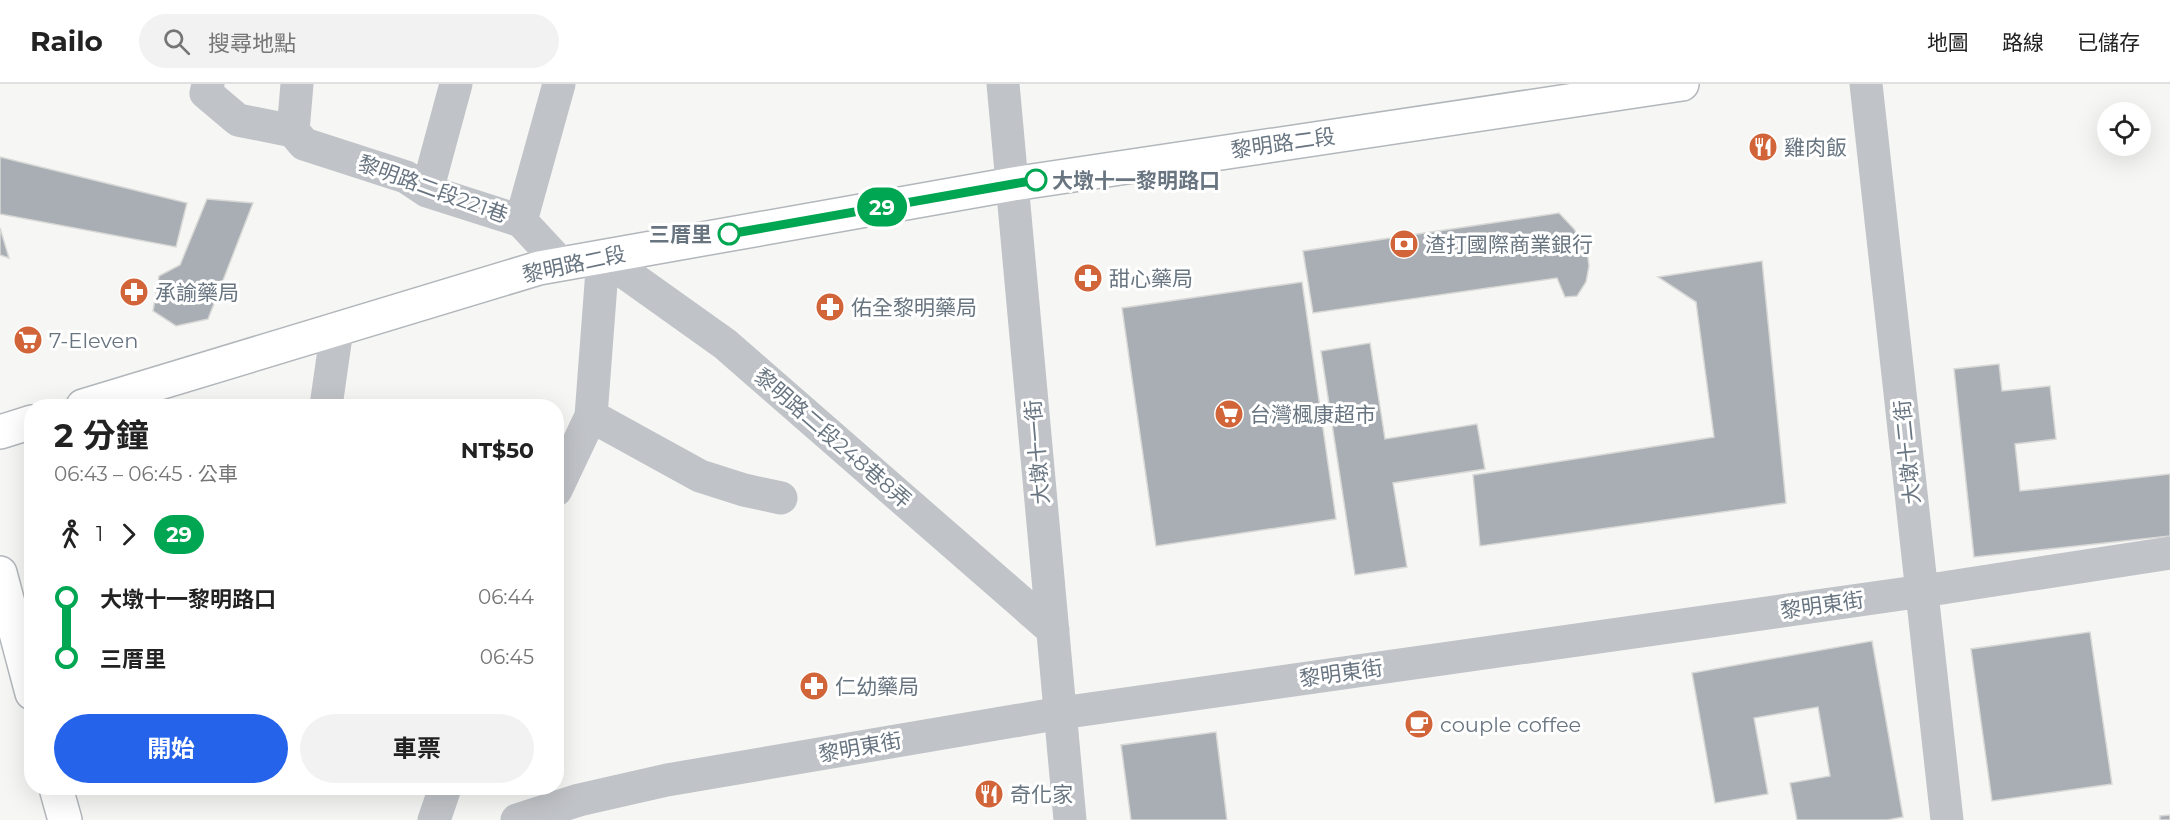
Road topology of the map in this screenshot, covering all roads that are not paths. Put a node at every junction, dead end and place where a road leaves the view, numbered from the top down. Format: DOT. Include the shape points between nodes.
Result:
graph roads {
  1 [pos="208,84"];
  2 [pos="297,84"];
  3 [pos="456,84"];
  4 [pos="559,84"];
  5 [pos="1003,84"];
  6 [pos="1682,84"];
  7 [pos="1866,84"];
  8 [pos="293,131"];
  9 [pos="1013,184"];
  10 [pos="427,190"];
  11 [pos="521,221"];
  12 [pos="603,257"];
  13 [pos="561,264"];
  14 [pos="337,329"];
  15 [pos="106,399"];
  16 [pos="327,399"];
  17 [pos="591,416"];
  18 [pos="24,424"];
  19 [pos="0,432"];
  20 [pos="564,473"];
  21 [pos="781,498"];
  22 [pos="2170,553"];
  23 [pos="0,573"];
  24 [pos="1923,591"];
  25 [pos="1053,630"];
  26 [pos="24,663"];
  27 [pos="1061,713"];
  28 [pos="58,795"];
  29 [pos="443,795"];
  30 [pos="65,820"];
  31 [pos="434,820"];
  32 [pos="517,820"];
  33 [pos="1070,820"];
  34 [pos="1947,820"];
  1 -- 8 [label="street, 黎明路二段221巷" via="206,93 238,120"];
  2 -- 8 [label="street"];
  3 -- 10 [label="street"];
  4 -- 11 [label="street"];
  5 -- 9 [label="street, 大墩十一街"];
  6 -- 9 [label="main road, 黎明路二段"];
  7 -- 24 [label="street, 大墩十二街"];
  8 -- 10 [label="street, 黎明路二段221巷" via="304,144 406,177"];
  9 -- 12 [label="main road, 黎明路二段"];
  9 -- 25 [label="street, 大墩十一街"];
  10 -- 11 [label="street, 黎明路二段221巷"];
  11 -- 13 [label="street, 黎明路二段221巷"];
  12 -- 13 [label="main road, 黎明路二段"];
  12 -- 17 [label="street"];
  12 -- 25 [label="street, 黎明路二段248巷8弄" via="725,345"];
  13 -- 14 [label="main road, 黎明路二段"];
  14 -- 15 [label="main road, 黎明路二段"];
  14 -- 16 [label="street"];
  17 -- 20 [label="street"];
  17 -- 21 [label="street" via="700,476"];
  18 -- 19 [label="main road"];
  22 -- 24 [label="street, 黎明東街"];
  23 -- 26 [label="main road"];
  24 -- 27 [label="street, 黎明東街"];
  24 -- 34 [label="street, 大墩十二街"];
  25 -- 27 [label="street, 大墩十一街"];
  27 -- 32 [label="street, 黎明東街" via="667,780 579,800"];
  27 -- 33 [label="street, 大墩十一街"];
  28 -- 30 [label="main road"];
  29 -- 31 [label="street"];
}
